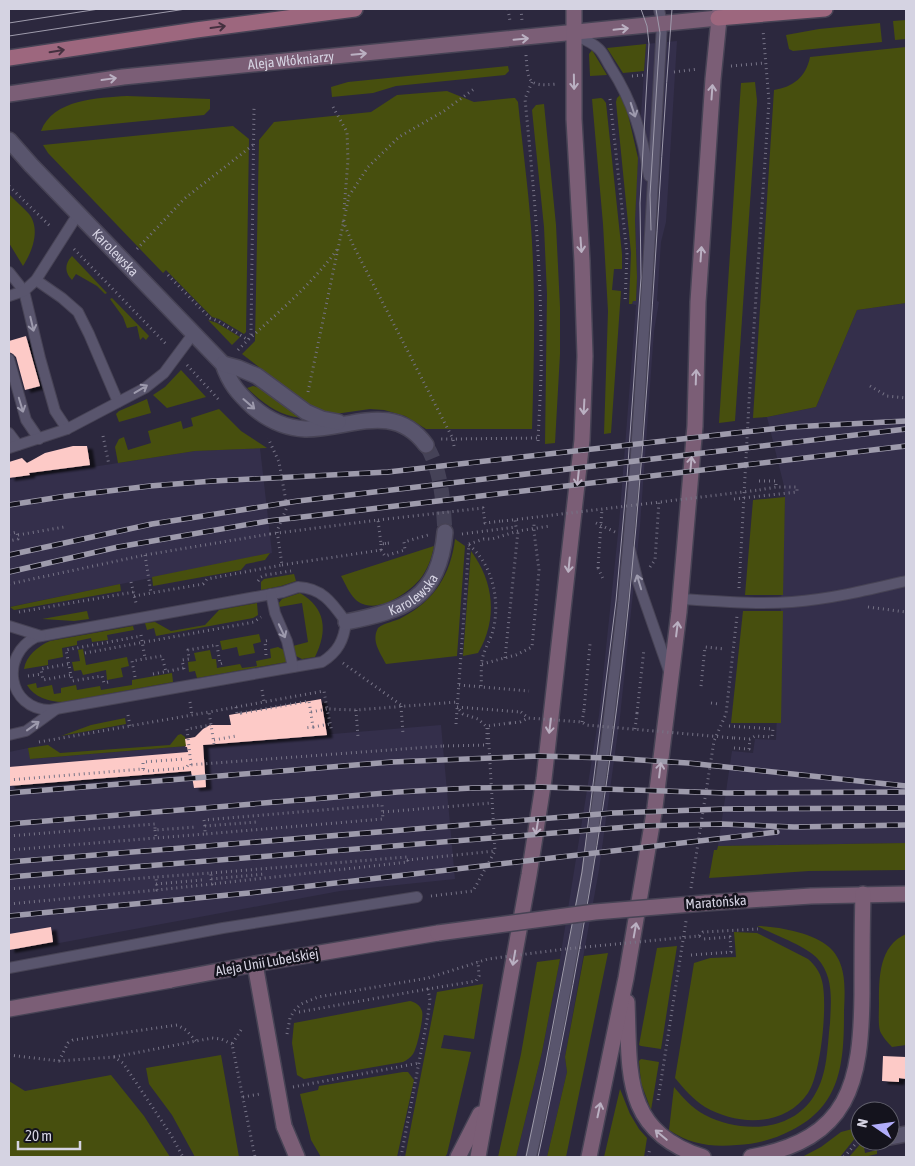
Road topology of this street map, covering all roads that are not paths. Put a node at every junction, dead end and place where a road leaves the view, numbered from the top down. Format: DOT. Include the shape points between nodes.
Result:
graph roads {
  1 [pos="355,9"];
  2 [pos="574,9"];
  3 [pos="659,9"];
  4 [pos="667,9"];
  5 [pos="825,9"];
  6 [pos="719,14"];
  7 [pos="662,24"];
  8 [pos="572,34"];
  9 [pos="9,58"];
  10 [pos="9,94"];
  11 [pos="9,140"];
  12 [pos="651,196"];
  13 [pos="78,214"];
  14 [pos="9,272"];
  15 [pos="36,280"];
  16 [pos="24,291"];
  17 [pos="9,296"];
  18 [pos="194,334"];
  19 [pos="9,359"];
  20 [pos="222,364"];
  21 [pos="118,402"];
  22 [pos="344,423"];
  23 [pos="67,429"];
  24 [pos="9,433"];
  25 [pos="39,439"];
  26 [pos="426,445"];
  27 [pos="14,446"];
  28 [pos="445,532"];
  29 [pos="628,543"];
  30 [pos="906,581"];
  31 [pos="270,594"];
  32 [pos="680,599"];
  33 [pos="346,622"];
  34 [pos="9,626"];
  35 [pos="41,636"];
  36 [pos="293,667"];
  37 [pos="671,678"];
  38 [pos="54,710"];
  39 [pos="9,735"];
  40 [pos="863,894"];
  41 [pos="906,894"];
  42 [pos="417,897"];
  43 [pos="526,921"];
  44 [pos="255,964"];
  45 [pos="9,968"];
  46 [pos="626,978"];
  47 [pos="9,1009"];
  48 [pos="490,1092"];
  49 [pos="297,1157"];
  50 [pos="458,1157"];
  51 [pos="478,1157"];
  52 [pos="532,1157"];
  53 [pos="590,1157"];
  54 [pos="703,1157"];
  55 [pos="751,1157"];
  9 -- 1 [label="main road, one-way"];
  2 -- 8 [label="main road"];
  3 -- 7 [label="lane"];
  4 -- 7 [label="lane"];
  5 -- 6 [label="main road"];
  6 -- 7 [label="main road, Aleja Włókniarzy"];
  32 -- 6 [label="main road, one-way"];
  8 -- 7 [label="main road, Aleja Włókniarzy, one-way"];
  7 -- 12 [label="lane"];
  10 -- 8 [label="main road, Aleja Włókniarzy, one-way" via="123,77"];
  8 -- 12 [label="lane, one-way" via="599,49 627,94 643,147"];
  8 -- 48 [label="main road, one-way" via="584,310 583,421 544,779"];
  11 -- 13 [label="street, Karolewska"];
  12 -- 29 [label="lane"];
  13 -- 15 [label="lane"];
  13 -- 18 [label="street, Karolewska"];
  14 -- 16 [label="lane"];
  15 -- 16 [label="lane"];
  15 -- 21 [label="lane" via="78,312"];
  16 -- 17 [label="lane"];
  16 -- 23 [label="lane, one-way" via="55,411"];
  18 -- 20 [label="street, Karolewska"];
  21 -- 18 [label="lane, one-way" via="145,388 164,373"];
  19 -- 25 [label="lane, one-way" via="26,420"];
  20 -- 22 [label="street, Karolewska" via="257,376 306,412"];
  20 -- 22 [label="street, Karolewska, one-way" via="237,393 256,410 280,424 304,429"];
  21 -- 23 [label="lane"];
  22 -- 26 [label="street, Karolewska" via="372,420 404,425"];
  23 -- 25 [label="lane"];
  24 -- 27 [label="lane"];
  25 -- 27 [label="lane"];
  28 -- 33 [label="street, Karolewska" via="436,572 421,594 392,611"];
  37 -- 29 [label="lane, one-way"];
  29 -- 52 [label="lane" via="606,742 587,873"];
  30 -- 32 [label="lane" via="815,600 771,603"];
  31 -- 33 [label="lane" via="308,587 332,602"];
  31 -- 35 [label="lane"];
  31 -- 36 [label="lane, one-way"];
  37 -- 32 [label="main road, one-way"];
  33 -- 36 [label="lane" via="341,643 332,655 322,662"];
  34 -- 35 [label="lane"];
  35 -- 38 [label="lane" via="28,642 17,653 12,678 18,693 27,703 40,709"];
  36 -- 38 [label="lane"];
  46 -- 37 [label="main road, one-way" via="655,807"];
  39 -- 38 [label="lane, one-way" via="26,731"];
  40 -- 41 [label="main road, Maratońska"];
  40 -- 43 [label="main road, Maratońska, bridge" via="705,903"];
  40 -- 55 [label="main road" via="860,1032 851,1087 836,1114 822,1129 787,1149"];
  42 -- 45 [label="lane" via="223,928"];
  43 -- 44 [label="main road, Aleja Unii Lubelskiej, bridge"];
  44 -- 47 [label="main road, Aleja Unii Lubelskiej, bridge"];
  44 -- 49 [label="main road, bridge" via="284,1126"];
  53 -- 46 [label="main road, one-way"];
  54 -- 46 [label="main road, one-way" via="675,1146 657,1133 637,1102 630,1072"];
  48 -- 50 [label="main road"];
  48 -- 51 [label="main road"];
}
